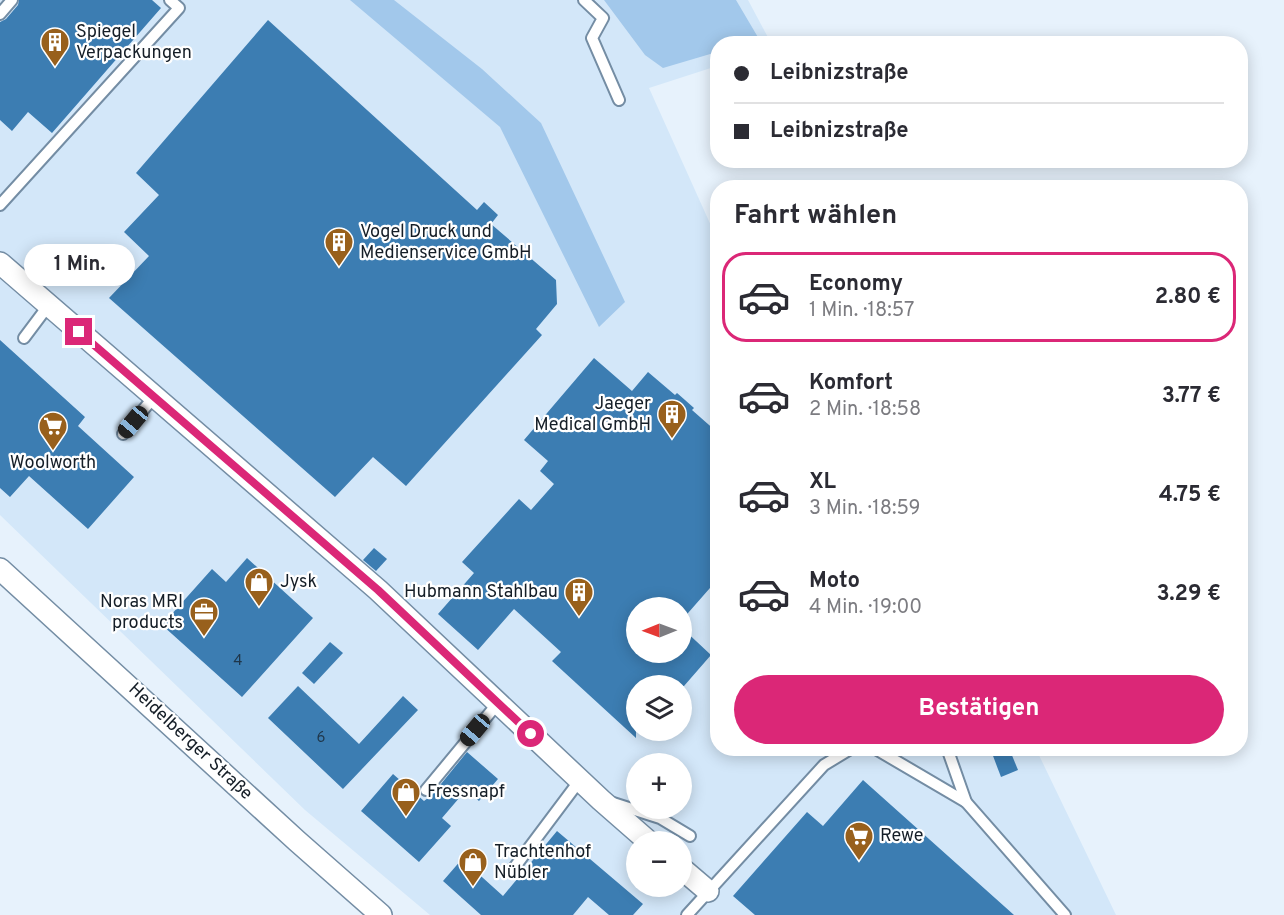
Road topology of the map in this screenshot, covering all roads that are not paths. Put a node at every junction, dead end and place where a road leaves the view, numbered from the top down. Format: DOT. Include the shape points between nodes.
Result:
graph roads {
  1 [pos="12,0"];
  2 [pos="170,0"];
  3 [pos="584,0"];
  4 [pos="0,14"];
  5 [pos="619,100"];
  6 [pos="2,197"];
  7 [pos="0,263"];
  8 [pos="48,306"];
  9 [pos="24,338"];
  10 [pos="154,397"];
  11 [pos="123,434"];
  12 [pos="0,568"];
  13 [pos="498,703"];
  14 [pos="839,756"];
  15 [pos="888,756"];
  16 [pos="950,756"];
  17 [pos="580,780"];
  18 [pos="426,790"];
  19 [pos="601,800"];
  20 [pos="966,802"];
  21 [pos="636,831"];
  22 [pos="682,831"];
  23 [pos="514,868"];
  24 [pos="692,877"];
  25 [pos="708,891"];
  26 [pos="381,915"];
  27 [pos="687,915"];
  28 [pos="1065,915"];
  1 -- 4 [label="lane"];
  2 -- 6 [label="lane" via="179,8"];
  3 -- 5 [label="lane" via="603,18 592,38"];
  7 -- 8 [label="street"];
  8 -- 9 [label="lane"];
  8 -- 10 [label="street"];
  10 -- 11 [label="lane"];
  10 -- 13 [label="street" via="378,590"];
  12 -- 26 [label="street, Heidelberger Straße"];
  13 -- 17 [label="street"];
  13 -- 18 [label="lane"];
  14 -- 25 [label="lane" via="824,765"];
  15 -- 20 [label="lane"];
  16 -- 20 [label="lane"];
  17 -- 19 [label="street"];
  17 -- 23 [label="lane"];
  19 -- 21 [label="street"];
  19 -- 22 [label="lane" via="660,818"];
  20 -- 28 [label="lane"];
  24 -- 25 [label="street"];
  25 -- 27 [label="lane"];
}
